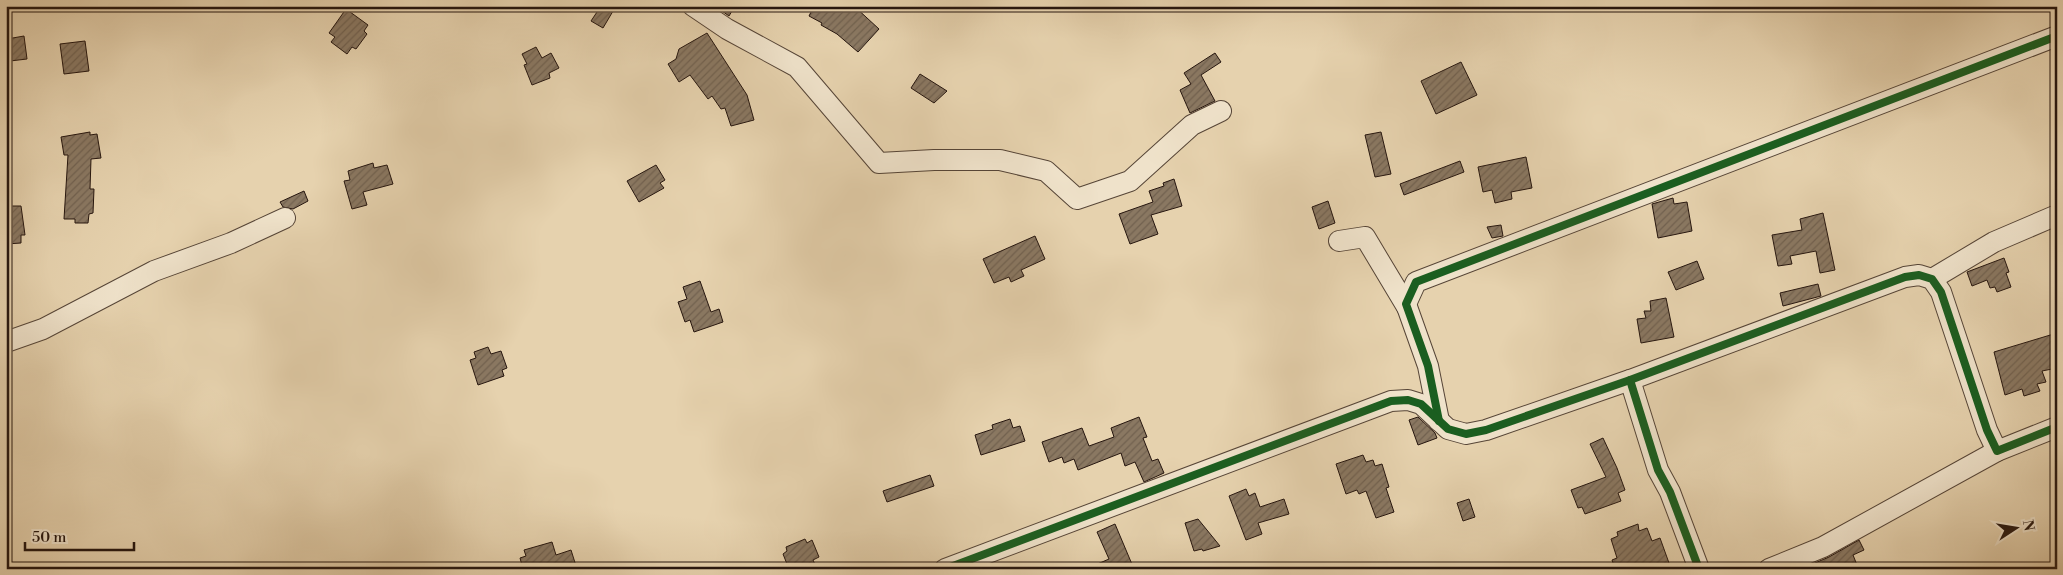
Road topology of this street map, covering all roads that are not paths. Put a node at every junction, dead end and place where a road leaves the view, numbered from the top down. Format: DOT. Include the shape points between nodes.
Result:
graph roads {
  1 [pos="692,6"];
  2 [pos="2057,36"];
  3 [pos="1221,111"];
  4 [pos="2057,215"];
  5 [pos="285,218"];
  6 [pos="1339,241"];
  7 [pos="1932,278"];
  8 [pos="1407,307"];
  9 [pos="6,342"];
  10 [pos="1630,380"];
  11 [pos="1439,421"];
  12 [pos="2057,427"];
  13 [pos="1997,451"];
  14 [pos="945,569"];
  15 [pos="1699,569"];
  16 [pos="1769,569"];
  1 -- 3 [label="street" via="797,67 879,163 1000,160 1046,171 1078,200 1130,181 1192,125"];
  2 -- 8 [label="street" via="1416,282"];
  4 -- 7 [label="street" via="1994,242"];
  5 -- 9 [label="street" via="231,243 154,271 43,329"];
  6 -- 8 [label="street" via="1366,237"];
  7 -- 10 [label="street" via="1904,277"];
  7 -- 13 [label="street" via="1941,292"];
  8 -- 11 [label="street" via="1428,366"];
  10 -- 11 [label="street" via="1466,434 1448,429"];
  10 -- 15 [label="street" via="1658,470 1670,492"];
  11 -- 14 [label="street" via="1421,404 1408,400 1391,401"];
  12 -- 13 [label="street"];
  13 -- 16 [label="street" via="1824,547"];
}
